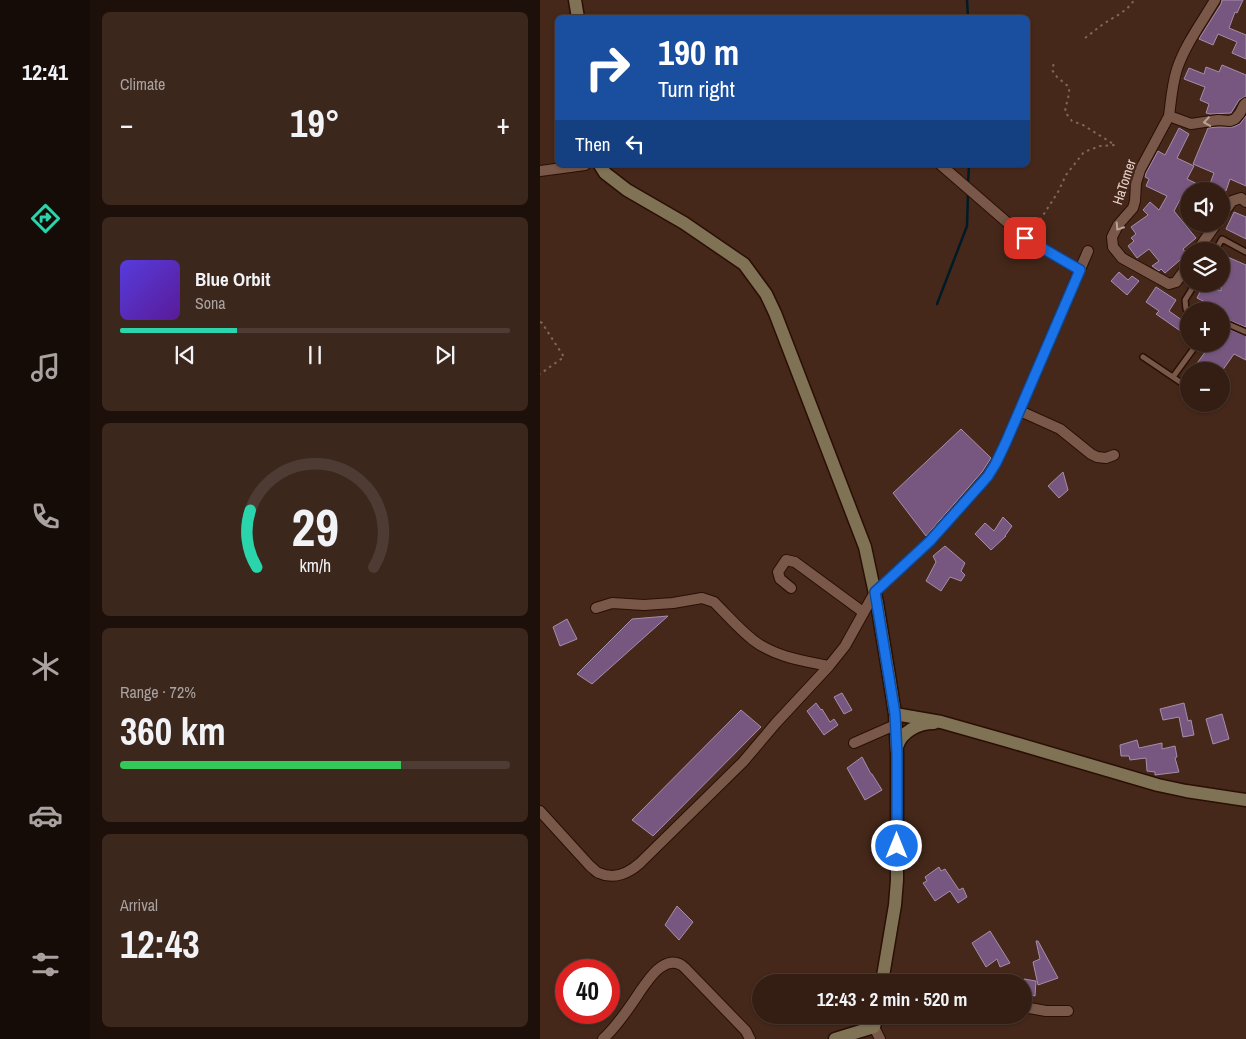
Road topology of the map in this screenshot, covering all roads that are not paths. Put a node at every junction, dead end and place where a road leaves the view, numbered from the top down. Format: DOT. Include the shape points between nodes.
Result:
graph roads {
  1 [pos="575,0"];
  2 [pos="1215,0"];
  3 [pos="578,15"];
  4 [pos="1246,103"];
  5 [pos="1169,116"];
  6 [pos="569,167"];
  7 [pos="601,167"];
  8 [pos="943,167"];
  9 [pos="540,171"];
  10 [pos="1246,202"];
  11 [pos="1230,204"];
  12 [pos="1230,243"];
  13 [pos="1088,251"];
  14 [pos="1246,252"];
  15 [pos="1080,270"];
  16 [pos="1180,276"];
  17 [pos="1230,325"];
  18 [pos="1246,332"];
  19 [pos="1192,352"];
  20 [pos="1143,357"];
  21 [pos="1173,377"];
  22 [pos="1180,382"];
  23 [pos="1020,411"];
  24 [pos="1114,455"];
  25 [pos="791,588"];
  26 [pos="875,592"];
  27 [pos="596,608"];
  28 [pos="863,612"];
  29 [pos="829,666"];
  30 [pos="895,719"];
  31 [pos="943,723"];
  32 [pos="854,743"];
  33 [pos="896,749"];
  34 [pos="1246,800"];
  35 [pos="540,811"];
  36 [pos="883,974"];
  37 [pos="1032,1008"];
  38 [pos="1068,1011"];
  39 [pos="866,1024"];
  40 [pos="879,1024"];
  41 [pos="603,1039"];
  42 [pos="750,1039"];
  43 [pos="835,1039"];
  44 [pos="880,1039"];
  1 -- 3 [label="street"];
  2 -- 5 [label="street" via="1177,68"];
  4 -- 5 [label="street, one-way" via="1230,121 1191,124"];
  5 -- 16 [label="street, HaTomer, one-way" via="1140,170 1132,208 1112,237 1122,258 1169,284"];
  6 -- 9 [label="street"];
  7 -- 26 [label="street" via="627,190 684,223 744,264 766,294 865,547"];
  8 -- 15 [label="street" via="1028,240"];
  10 -- 11 [label="street" via="1241,198"];
  12 -- 14 [label="lane"];
  13 -- 15 [label="street"];
  15 -- 23 [label="street"];
  17 -- 18 [label="lane"];
  19 -- 21 [label="lane"];
  20 -- 21 [label="lane"];
  21 -- 22 [label="lane"];
  23 -- 24 [label="street" via="1060,429 1097,457"];
  23 -- 26 [label="street" via="988,476 930,541"];
  25 -- 28 [label="street" via="780,579 778,572 786,560 795,562"];
  26 -- 28 [label="street"];
  26 -- 30 [label="street"];
  27 -- 29 [label="street" via="612,603 673,604 702,598 714,602 754,641 772,651"];
  28 -- 29 [label="street" via="845,646"];
  29 -- 35 [label="street" via="743,762 633,870 610,876 598,873"];
  30 -- 31 [label="street"];
  30 -- 32 [label="street"];
  30 -- 33 [label="street"];
  31 -- 33 [label="street" via="929,723 905,732"];
  31 -- 34 [label="street" via="1158,786"];
  33 -- 36 [label="street" via="897,880"];
  37 -- 38 [label="street"];
  39 -- 43 [label="street"];
  40 -- 44 [label="street"];
  41 -- 42 [label="street" via="659,967 674,962 685,968"];
}
